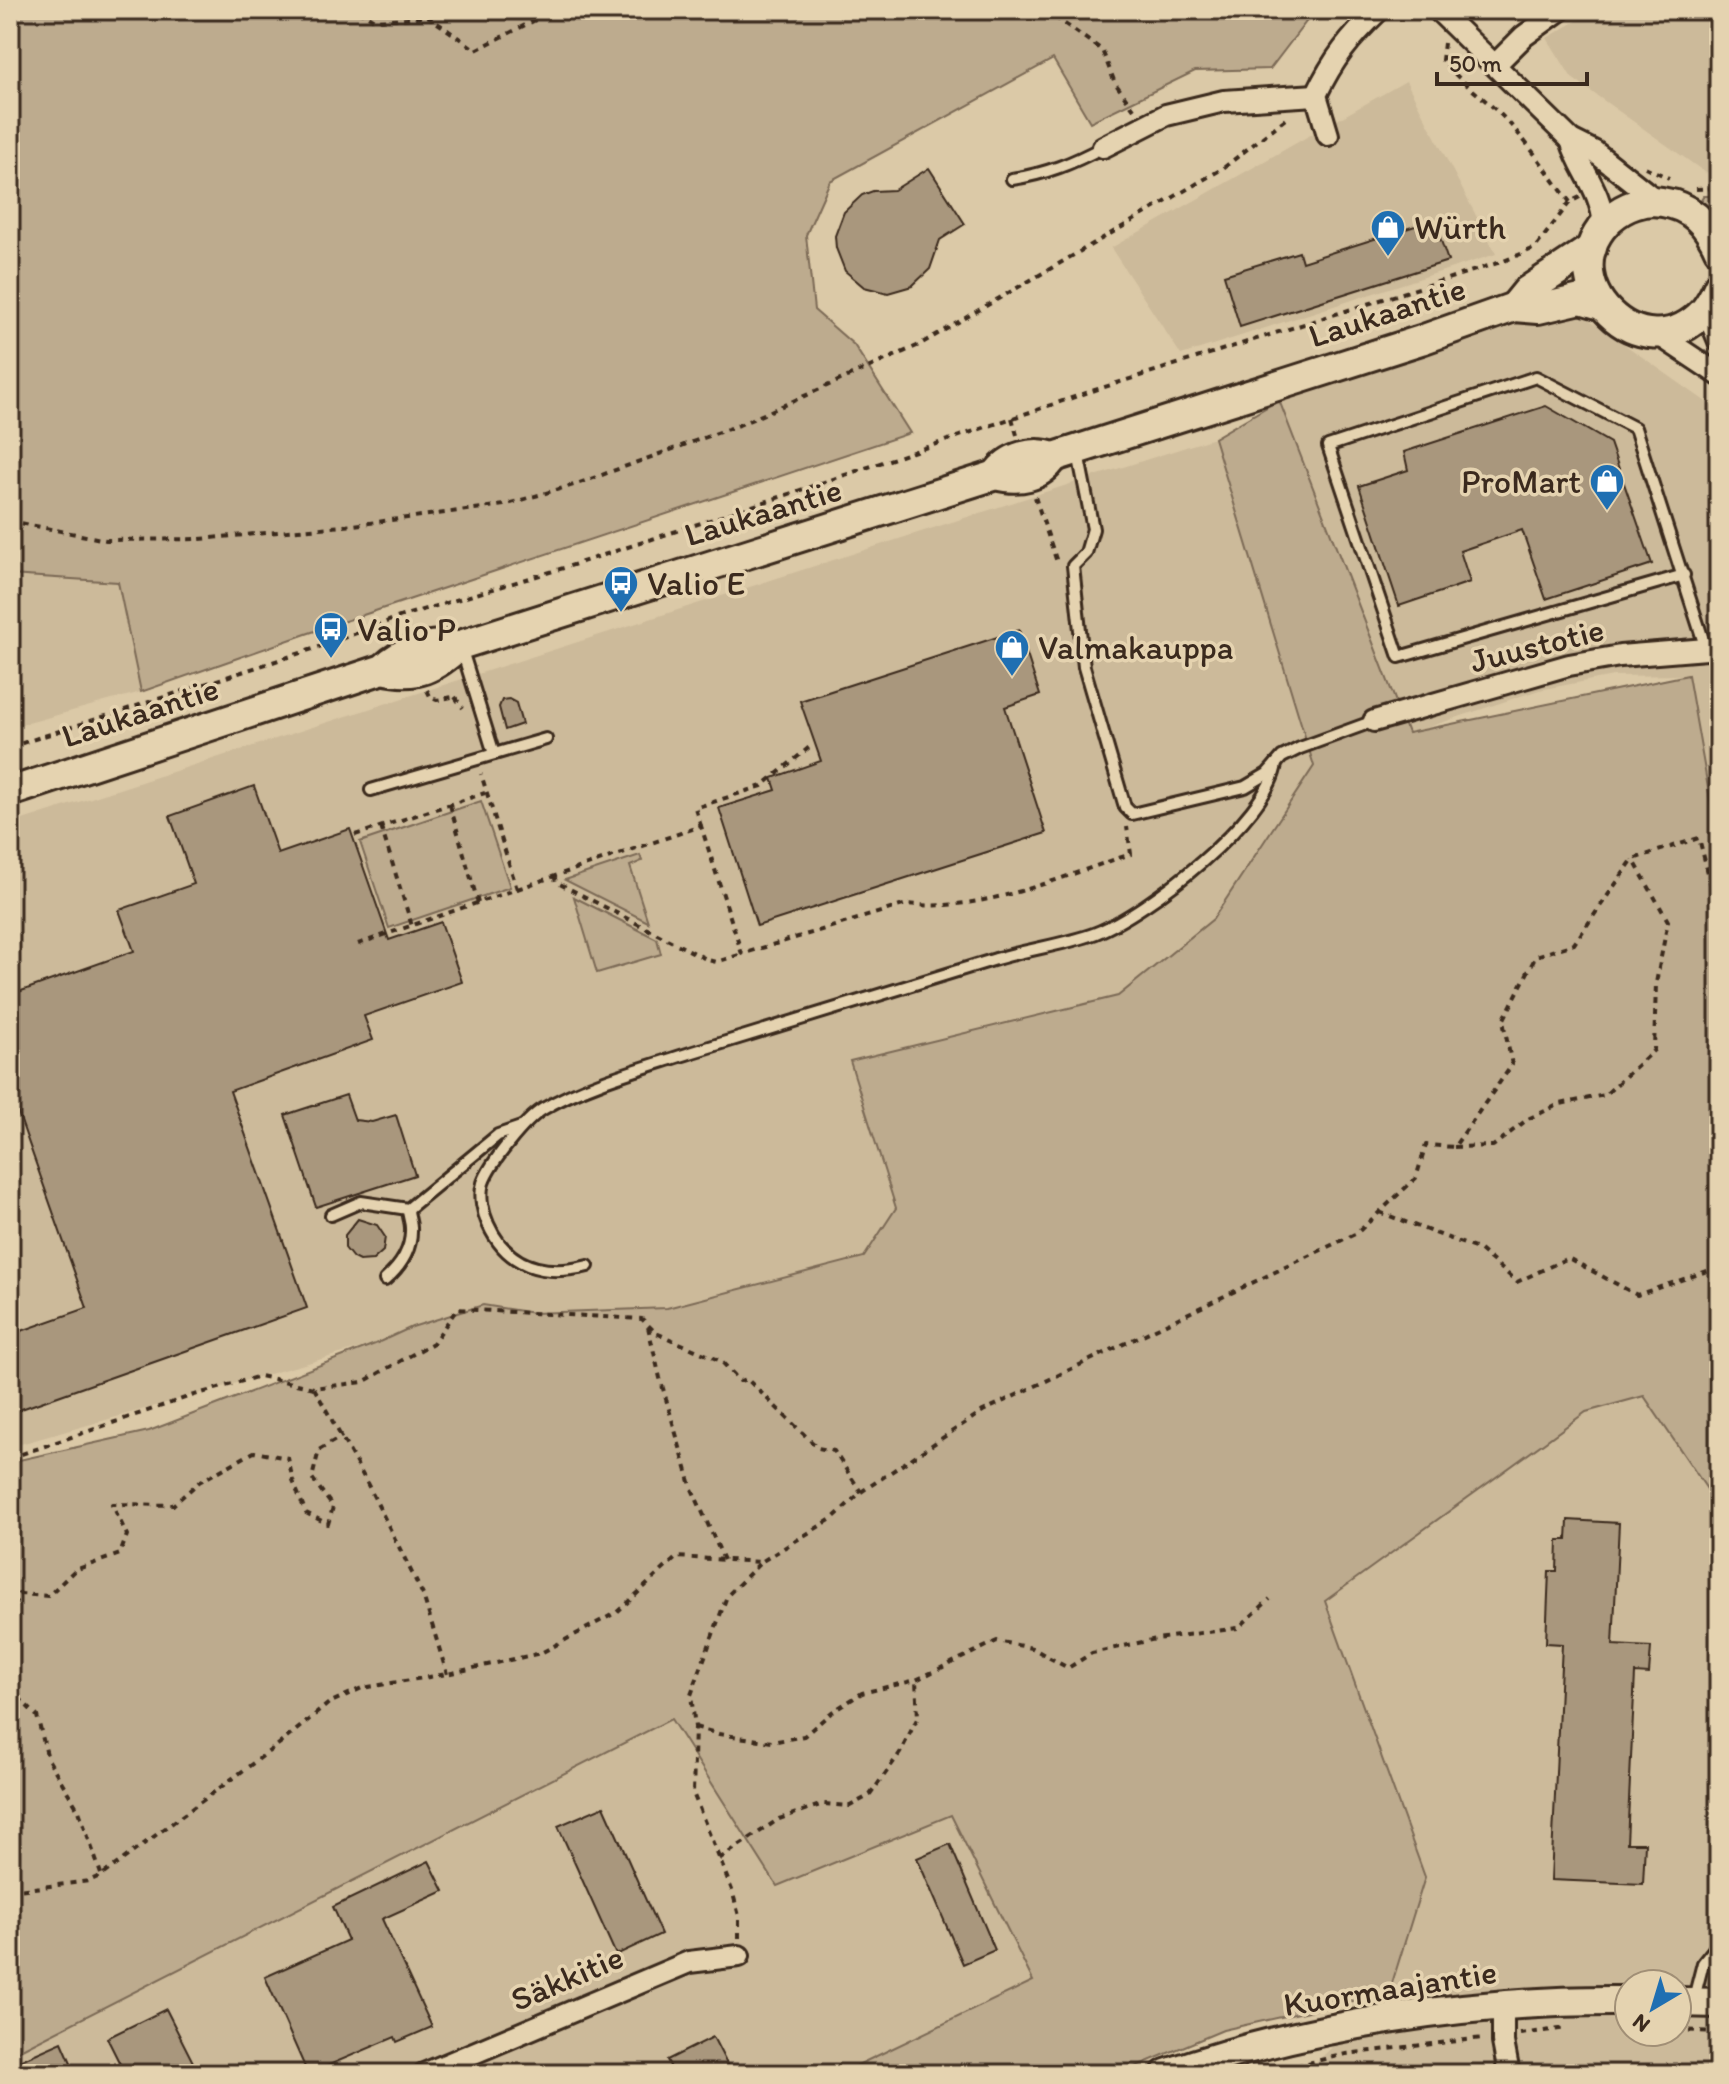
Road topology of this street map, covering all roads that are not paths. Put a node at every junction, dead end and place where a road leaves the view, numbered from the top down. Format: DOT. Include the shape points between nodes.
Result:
graph roads {
  1 [pos="1379,10"];
  2 [pos="1438,10"];
  3 [pos="1560,10"];
  4 [pos="1496,64"];
  5 [pos="1316,95"];
  6 [pos="1328,135"];
  7 [pos="1571,140"];
  8 [pos="1103,147"];
  9 [pos="1012,179"];
  10 [pos="1657,201"];
  11 [pos="1598,236"];
  12 [pos="1717,240"];
  13 [pos="1712,297"];
  14 [pos="1601,305"];
  15 [pos="1514,307"];
  16 [pos="1656,333"];
  17 [pos="1719,341"];
  18 [pos="1719,375"];
  19 [pos="1066,454"];
  20 [pos="1684,575"];
  21 [pos="460,645"];
  22 [pos="1713,649"];
  23 [pos="1374,721"];
  24 [pos="546,739"];
  25 [pos="494,754"];
  26 [pos="1276,764"];
  27 [pos="371,790"];
  28 [pos="10,792"];
  29 [pos="523,1126"];
  30 [pos="408,1209"];
  31 [pos="331,1215"];
  32 [pos="588,1266"];
  33 [pos="385,1280"];
  34 [pos="1719,1929"];
  35 [pos="1716,1945"];
  36 [pos="739,1956"];
  37 [pos="1613,2001"];
  38 [pos="1696,2003"];
  39 [pos="1503,2006"];
  40 [pos="424,2074"];
  41 [pos="1166,2074"];
  42 [pos="1509,2074"];
  1 -- 5 [label="street" via="1332,61"];
  2 -- 4 [label="street"];
  3 -- 4 [label="street"];
  4 -- 7 [label="street"];
  5 -- 6 [label="street"];
  5 -- 8 [label="street" via="1224,101 1166,115"];
  7 -- 10 [label="street" via="1595,152"];
  7 -- 11 [label="street" via="1602,206"];
  8 -- 9 [label="lane" via="1043,174"];
  10 -- 11 [label="main road, Laukaantie" via="1628,207"];
  10 -- 12 [label="main road" via="1689,210"];
  11 -- 14 [label="main road" via="1590,277"];
  11 -- 15 [label="main road, Laukaantie"];
  13 -- 16 [label="main road" via="1692,322"];
  13 -- 17 [label="street"];
  14 -- 15 [label="main road, Laukaantie" via="1581,299 1538,309"];
  14 -- 16 [label="main road" via="1615,320"];
  15 -- 19 [label="main road, Laukaantie"];
  16 -- 18 [label="street"];
  19 -- 21 [label="main road, Laukaantie" via="1039,452 1026,466 1005,462 996,475"];
  19 -- 26 [label="lane" via="1093,529 1086,553 1073,566 1084,667 1123,805 1132,814 1245,787"];
  20 -- 20 [label="lane" via="1635,428 1536,377 1328,446 1399,657"];
  20 -- 22 [label="lane"];
  21 -- 25 [label="lane"];
  21 -- 28 [label="main road, Laukaantie" via="411,649 383,669"];
  22 -- 23 [label="street, Juustotie" via="1569,665"];
  23 -- 26 [label="lane" via="1300,748"];
  24 -- 25 [label="lane"];
  25 -- 27 [label="lane"];
  26 -- 29 [label="lane" via="1274,778 1251,812 1197,866 1153,902 1096,933 617,1076 543,1109"];
  29 -- 30 [label="lane" via="498,1135"];
  29 -- 32 [label="lane" via="483,1184 482,1212 494,1240 514,1261 538,1268 567,1271"];
  30 -- 31 [label="lane" via="361,1202"];
  30 -- 33 [label="lane" via="410,1243"];
  34 -- 35 [label="lane"];
  35 -- 38 [label="lane" via="1703,1963"];
  36 -- 40 [label="street, Säkkitie" via="689,1962"];
  37 -- 39 [label="main road, Kuormaajantie"];
  39 -- 41 [label="main road, Kuormaajantie" via="1334,2029"];
  39 -- 42 [label="street"];
}
